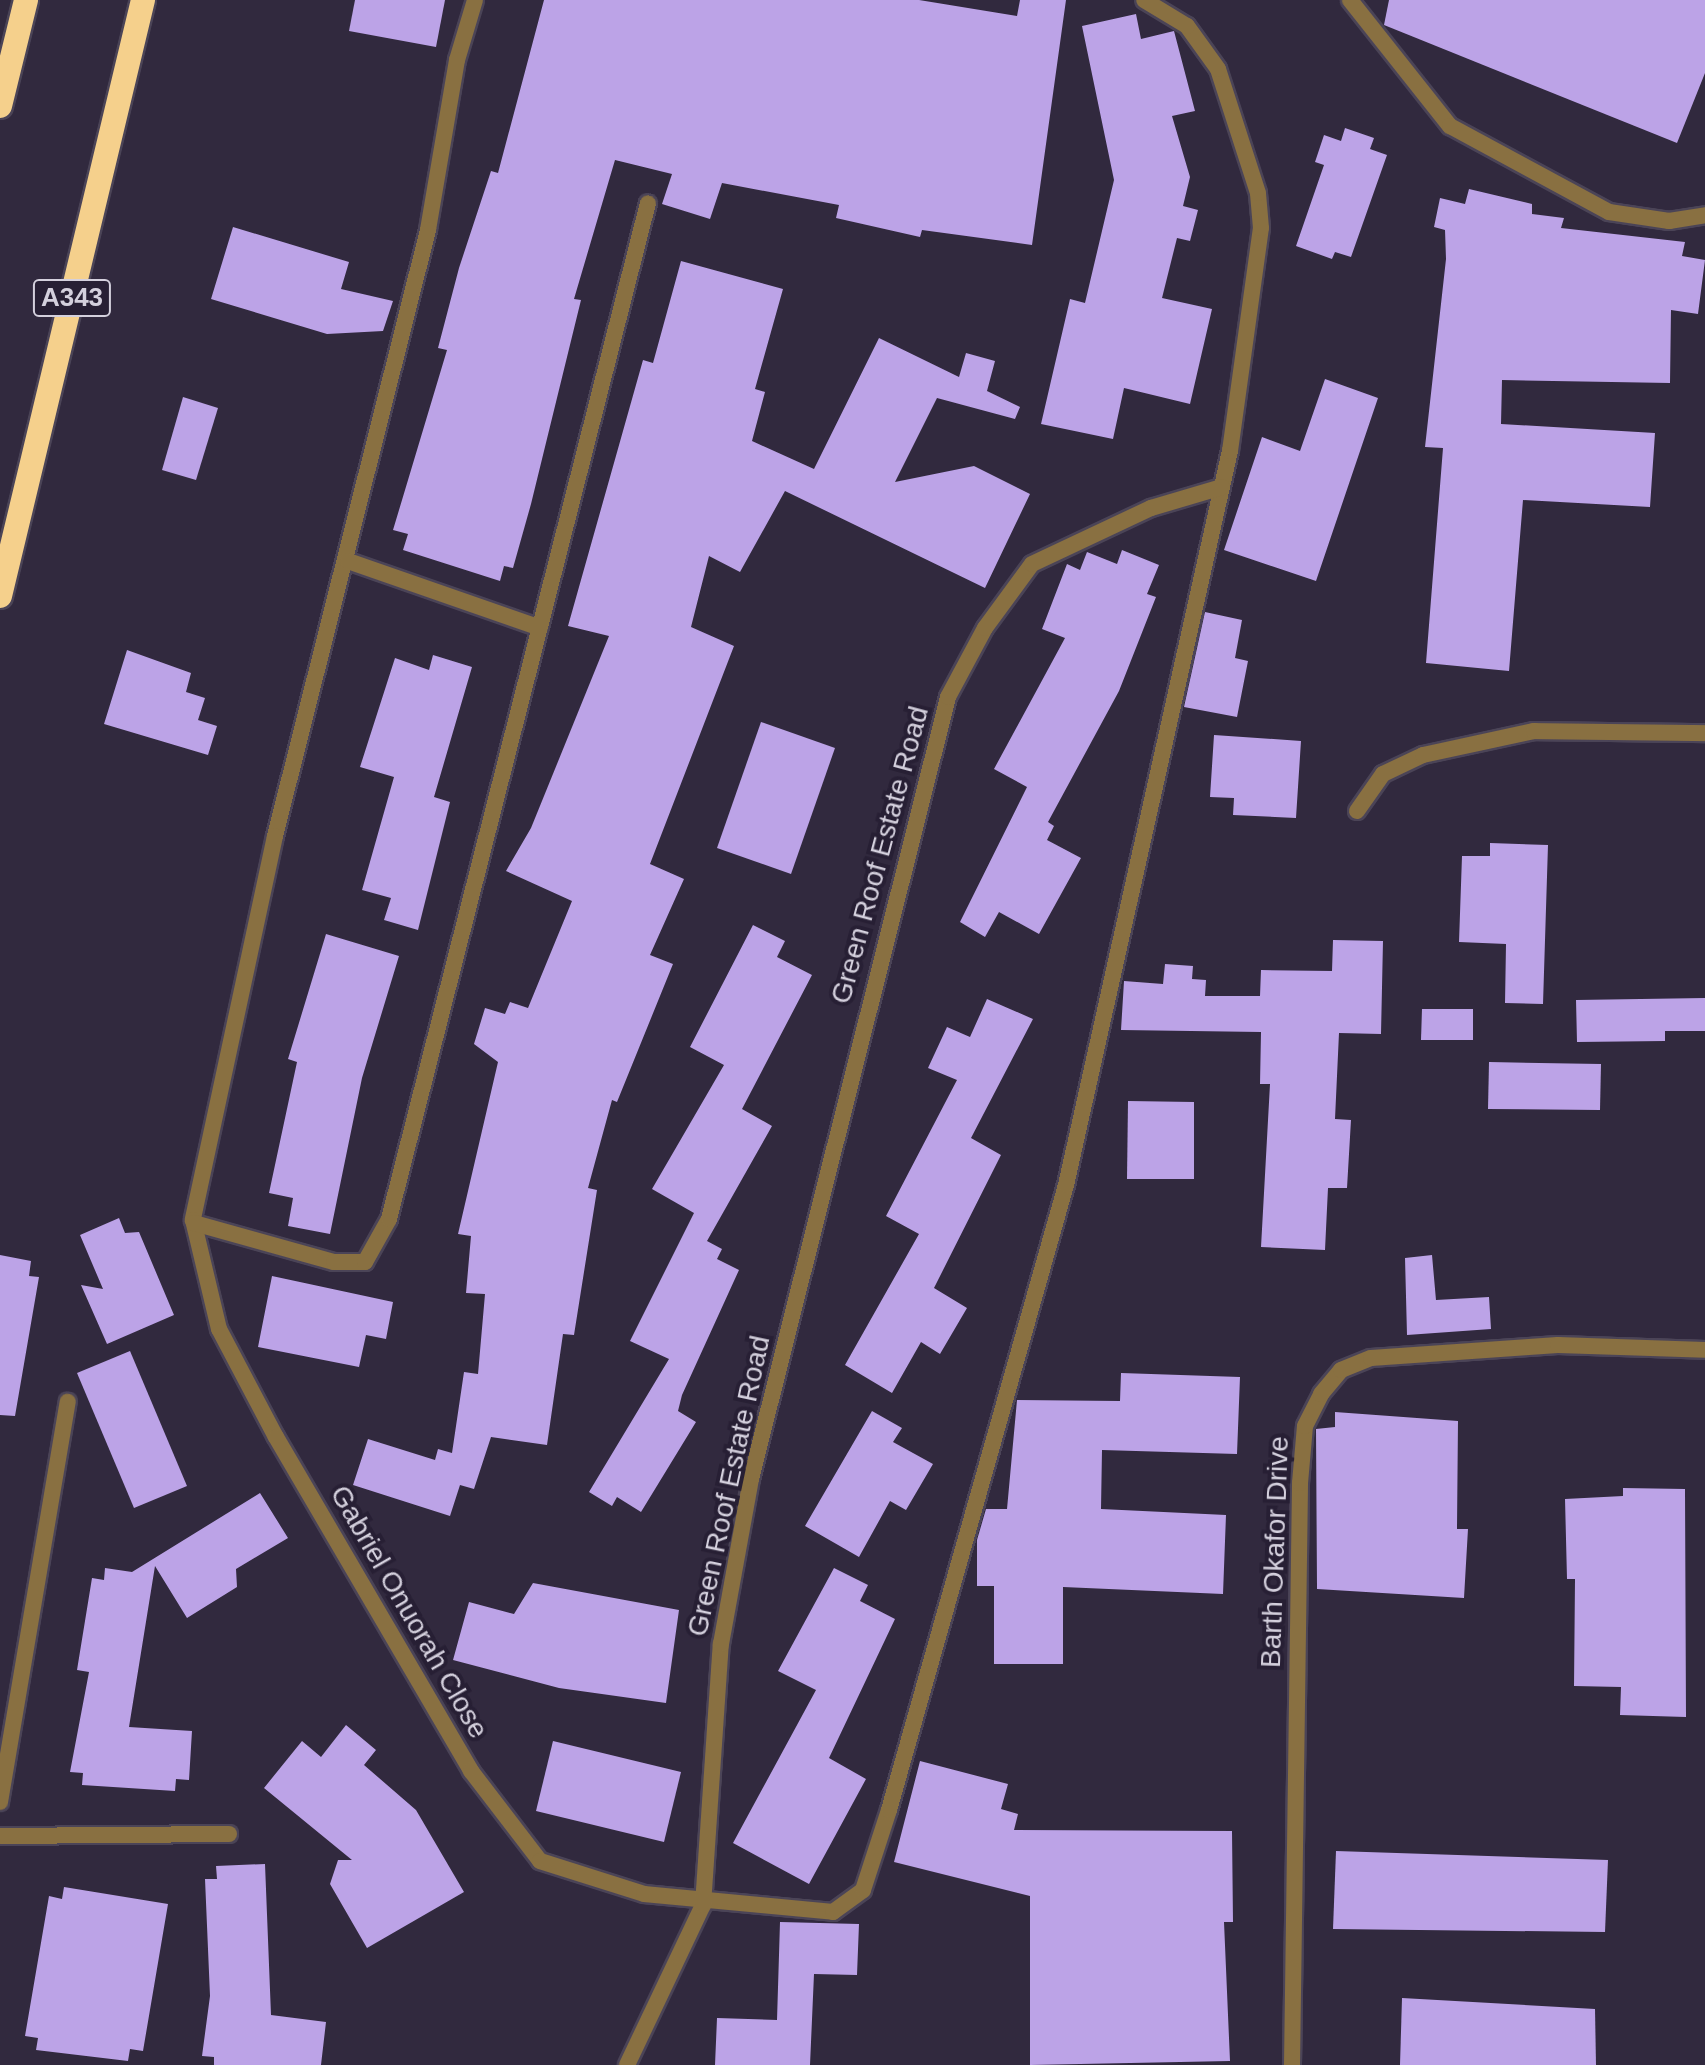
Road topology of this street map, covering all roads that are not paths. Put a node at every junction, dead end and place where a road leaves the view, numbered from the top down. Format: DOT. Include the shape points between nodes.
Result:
graph roads {
  1 [pos="26,0"];
  2 [pos="143,0"];
  3 [pos="475,0"];
  4 [pos="1144,0"];
  5 [pos="1350,0"];
  6 [pos="8,40"];
  7 [pos="0,106"];
  8 [pos="648,203"];
  9 [pos="1705,215"];
  10 [pos="1222,487"];
  11 [pos="348,561"];
  12 [pos="0,596"];
  13 [pos="540,628"];
  14 [pos="1705,733"];
  15 [pos="1357,811"];
  16 [pos="194,1222"];
  17 [pos="1705,1350"];
  18 [pos="68,1402"];
  19 [pos="0,1802"];
  20 [pos="229,1834"];
  21 [pos="0,1836"];
  22 [pos="703,1905"];
  23 [pos="627,2065"];
  24 [pos="1292,2065"];
  1 -- 6 [label="highway"];
  2 -- 12 [label="highway, A343"];
  3 -- 11 [label="street" via="457,60 428,230"];
  4 -- 10 [label="street" via="1187,26 1218,69 1258,193 1261,228"];
  5 -- 9 [label="street" via="1450,126 1609,212 1669,221"];
  6 -- 7 [label="highway"];
  8 -- 13 [label="street"];
  10 -- 22 [label="street, Green Roof Estate Road" via="1151,508 1032,564 985,628 948,697 751,1479 721,1644"];
  10 -- 22 [label="street, Gabriel Onuorah Close" via="1066,1185 863,1890 833,1912"];
  11 -- 13 [label="street"];
  11 -- 16 [label="street" via="275,836"];
  13 -- 16 [label="street" via="378,1242 365,1262 334,1262"];
  14 -- 15 [label="street" via="1534,731 1423,755 1383,774"];
  16 -- 22 [label="street, Gabriel Onuorah Close" via="219,1329 471,1771 540,1861"];
  17 -- 24 [label="street, Barth Okafor Drive" via="1558,1345 1371,1358 1341,1370 1321,1394 1305,1426 1300,1483"];
  18 -- 19 [label="street"];
  20 -- 21 [label="street"];
  22 -- 23 [label="street"];
}
